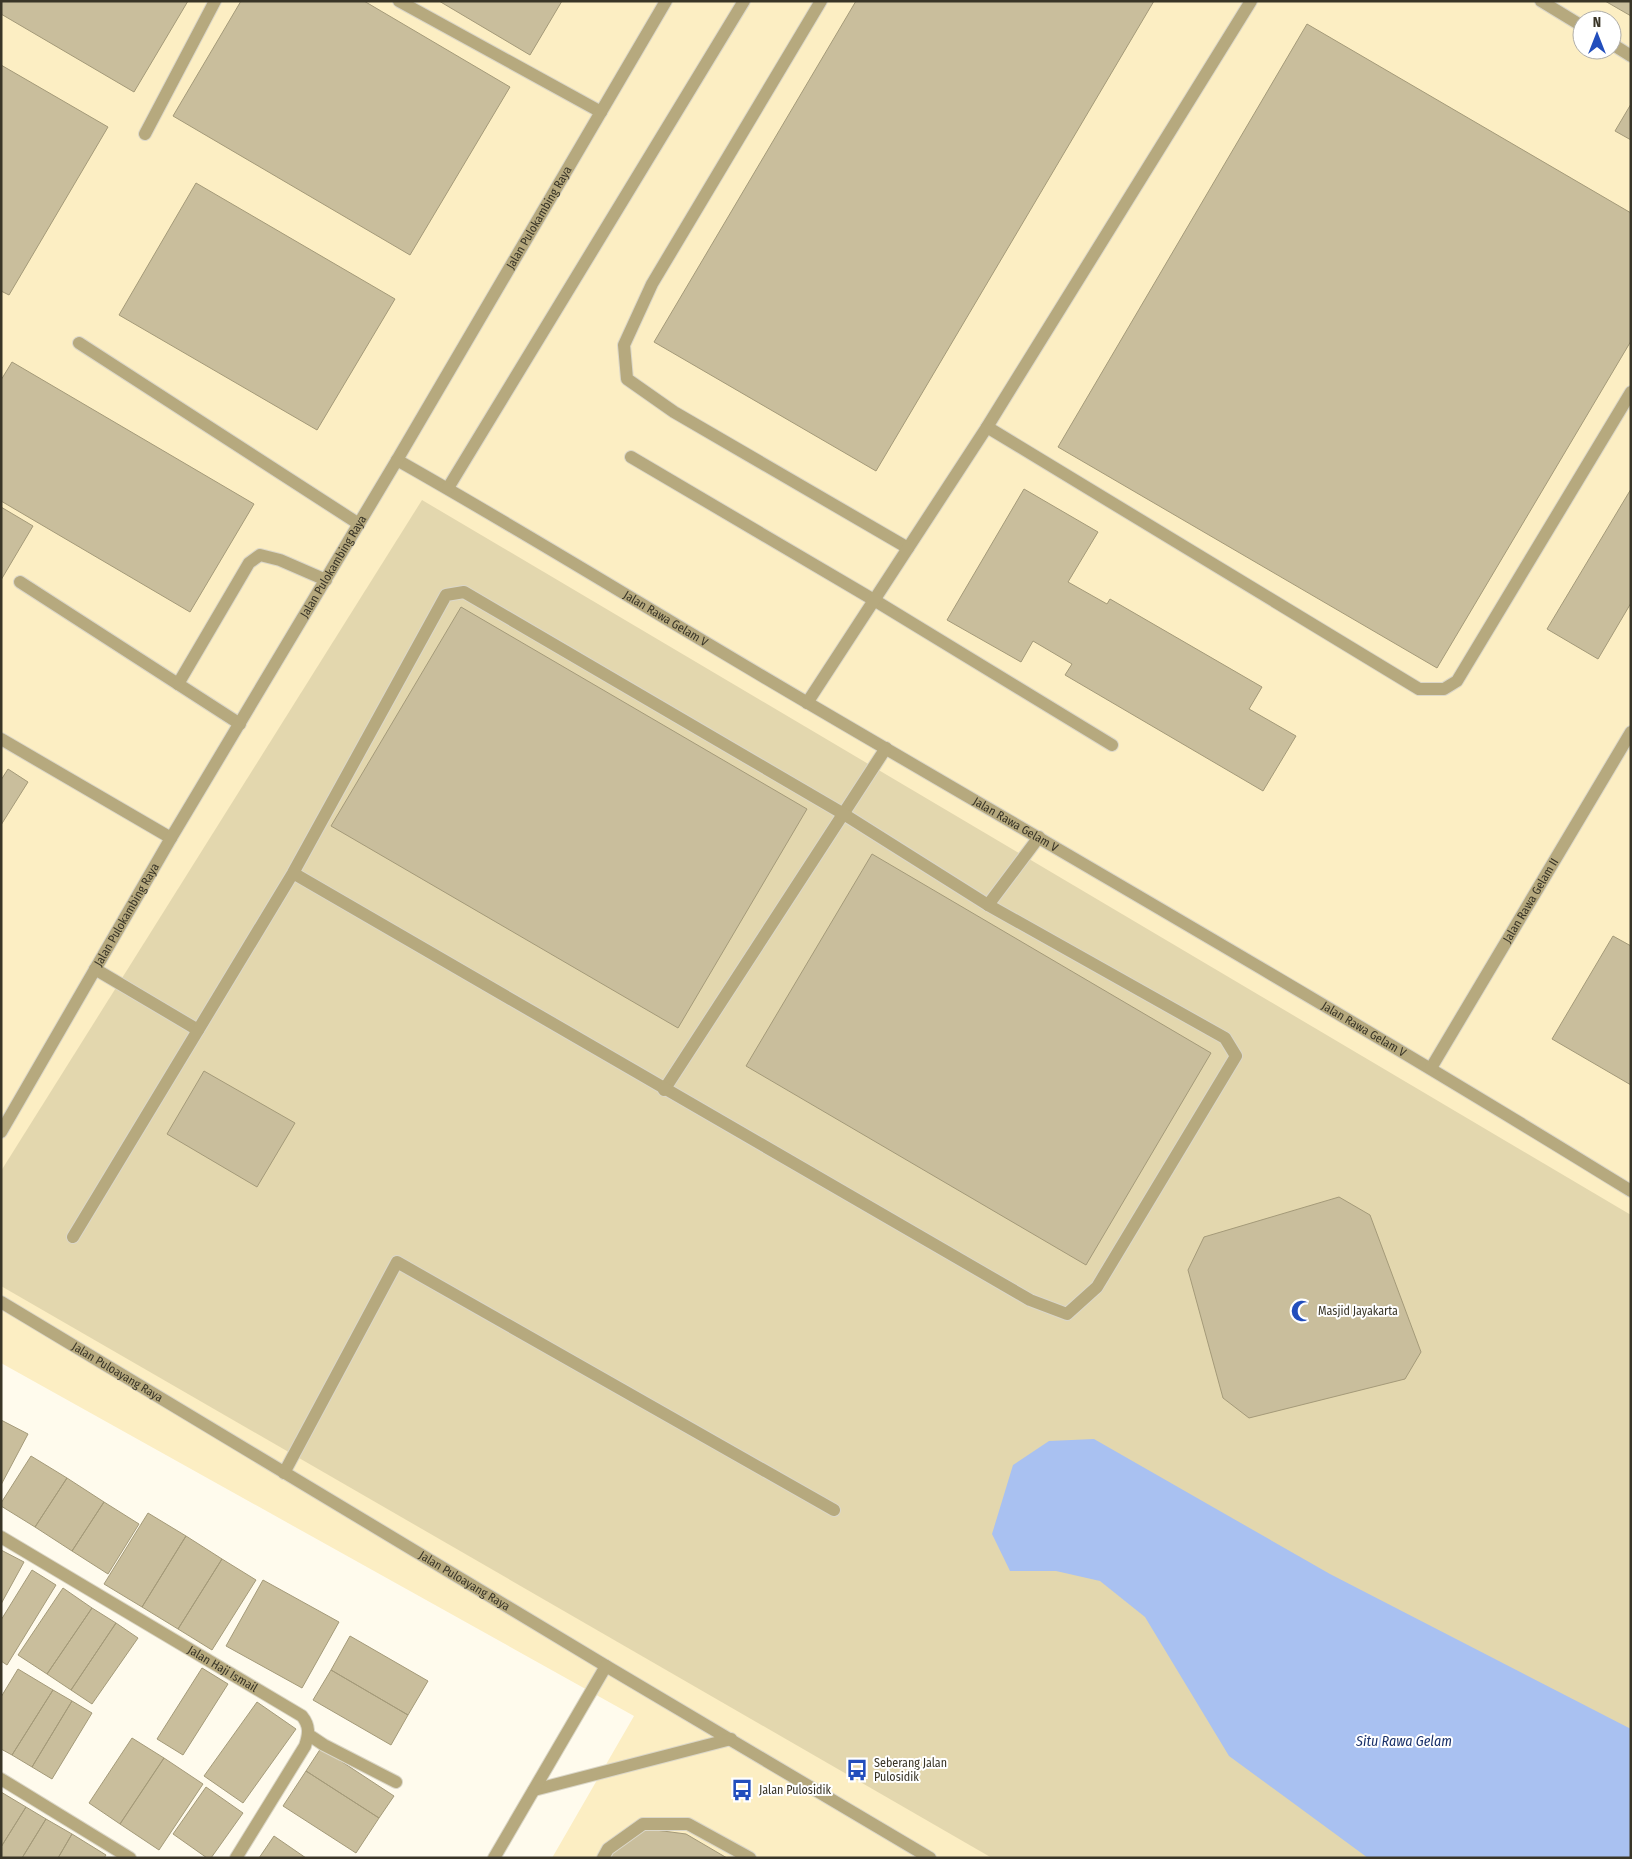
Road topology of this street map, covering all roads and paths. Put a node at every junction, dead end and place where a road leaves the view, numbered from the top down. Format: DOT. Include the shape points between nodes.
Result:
graph roads {
  1 [pos="215,1"];
  2 [pos="399,1"];
  3 [pos="666,1"];
  4 [pos="744,1"];
  5 [pos="821,1"];
  6 [pos="1251,1"];
  7 [pos="1541,1"];
  8 [pos="1572,20"];
  9 [pos="601,112"];
  10 [pos="145,134"];
  11 [pos="79,342"];
  12 [pos="1631,392"];
  13 [pos="986,427"];
  14 [pos="631,458"];
  15 [pos="397,460"];
  16 [pos="448,488"];
  17 [pos="359,524"];
  18 [pos="908,548"];
  19 [pos="326,580"];
  20 [pos="20,582"];
  21 [pos="874,600"];
  22 [pos="178,684"];
  23 [pos="808,703"];
  24 [pos="240,724"];
  25 [pos="1631,732"];
  26 [pos="1,739"];
  27 [pos="1112,745"];
  28 [pos="886,748"];
  29 [pos="842,813"];
  30 [pos="1039,837"];
  31 [pos="171,838"];
  32 [pos="293,873"];
  33 [pos="988,905"];
  34 [pos="95,969"];
  35 [pos="198,1030"];
  36 [pos="1431,1068"];
  37 [pos="664,1090"];
  38 [pos="1,1132"];
  39 [pos="1631,1191"];
  40 [pos="73,1236"];
  41 [pos="1,1302"];
  42 [pos="284,1473"];
  43 [pos="834,1510"];
  44 [pos="1,1536"];
  45 [pos="606,1666"];
  46 [pos="309,1735"];
  47 [pos="731,1739"];
  48 [pos="1,1779"];
  49 [pos="396,1782"];
  50 [pos="534,1790"];
  51 [pos="130,1858"];
  52 [pos="236,1858"];
  53 [pos="494,1858"];
  54 [pos="602,1858"];
  55 [pos="750,1858"];
  56 [pos="930,1858"];
  1 -- 10 [label="street"];
  2 -- 9 [label="street"];
  3 -- 9 [label="street, Jalan Pulokambing Raya"];
  4 -- 16 [label="street"];
  5 -- 18 [label="street" via="652,284 624,345 627,379 674,412"];
  6 -- 13 [label="street"];
  7 -- 8 [label="street"];
  9 -- 15 [label="street, Jalan Pulokambing Raya"];
  11 -- 17 [label="street"];
  12 -- 13 [label="street" via="1457,681 1444,689 1419,689"];
  13 -- 18 [label="street"];
  14 -- 21 [label="street"];
  15 -- 16 [label="street, Jalan Rawa Gelam V"];
  15 -- 17 [label="street, Jalan Pulokambing Raya"];
  16 -- 23 [label="street, Jalan Rawa Gelam V"];
  17 -- 19 [label="street, Jalan Pulokambing Raya"];
  18 -- 21 [label="street"];
  19 -- 22 [label="street" via="260,555 249,563"];
  19 -- 24 [label="street, Jalan Pulokambing Raya"];
  20 -- 22 [label="street"];
  21 -- 23 [label="street"];
  21 -- 27 [label="street"];
  22 -- 24 [label="street"];
  23 -- 28 [label="street, Jalan Rawa Gelam V"];
  24 -- 31 [label="street, Jalan Pulokambing Raya"];
  25 -- 36 [label="street, Jalan Rawa Gelam II"];
  26 -- 31 [label="street"];
  28 -- 29 [label="street"];
  28 -- 30 [label="street, Jalan Rawa Gelam V"];
  29 -- 32 [label="street" via="464,592 446,595"];
  29 -- 33 [label="street"];
  29 -- 37 [label="street"];
  30 -- 33 [label="street"];
  30 -- 36 [label="street, Jalan Rawa Gelam V"];
  31 -- 34 [label="street, Jalan Pulokambing Raya"];
  32 -- 35 [label="street"];
  32 -- 37 [label="street"];
  33 -- 37 [label="street" via="1225,1038 1236,1056 1097,1287 1067,1314 1030,1300"];
  34 -- 35 [label="street"];
  34 -- 38 [label="street, Jalan Pulokambing Raya"];
  35 -- 40 [label="street"];
  36 -- 39 [label="street, Jalan Rawa Gelam V"];
  41 -- 42 [label="street, Jalan Puloayang Raya"];
  42 -- 43 [label="street" via="397,1262"];
  42 -- 45 [label="street, Jalan Puloayang Raya"];
  44 -- 46 [label="street, Jalan Haji Ismail" via="302,1716 309,1727"];
  45 -- 47 [label="street, Jalan Puloayang Raya"];
  45 -- 50 [label="street"];
  46 -- 49 [label="street"];
  46 -- 52 [label="street"];
  47 -- 50 [label="street"];
  47 -- 56 [label="street, Jalan Puloayang Raya"];
  48 -- 51 [label="street"];
  50 -- 53 [label="street"];
  54 -- 55 [label="street" via="608,1849 643,1824 688,1824"];
}
